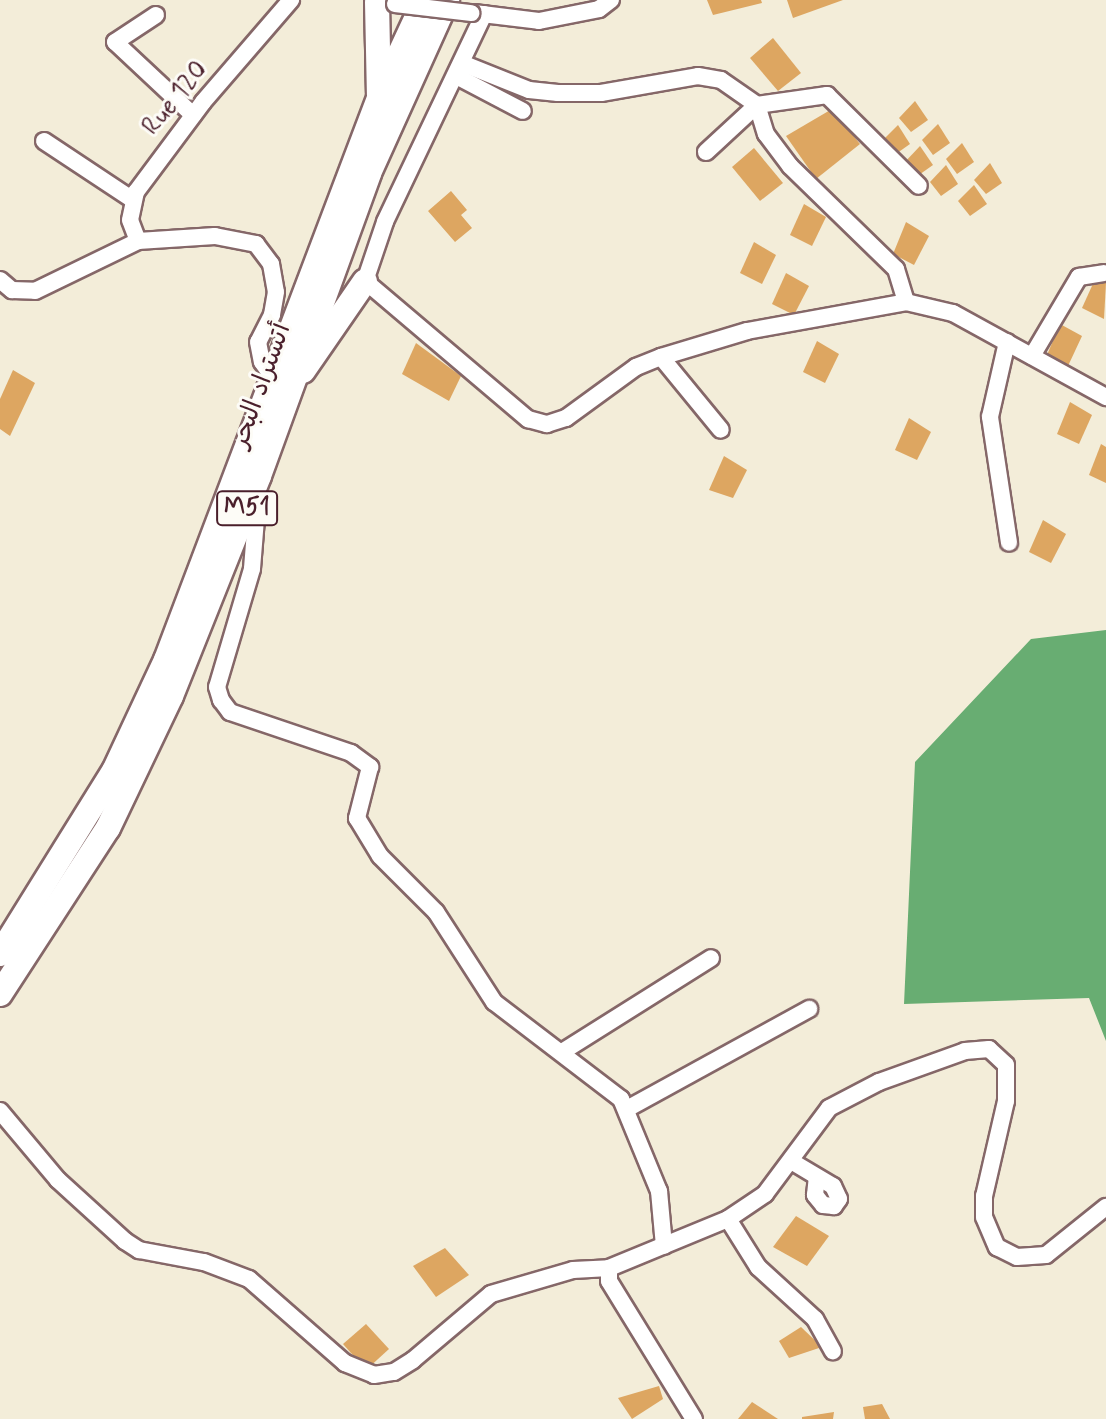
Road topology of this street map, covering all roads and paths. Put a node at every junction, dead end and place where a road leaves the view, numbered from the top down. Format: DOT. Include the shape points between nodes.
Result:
graph roads {
  1 [pos="291,0"];
  2 [pos="425,0"];
  3 [pos="447,0"];
  4 [pos="611,0"];
  5 [pos="379,2"];
  6 [pos="478,13"];
  7 [pos="156,15"];
  8 [pos="461,71"];
  9 [pos="379,98"];
  10 [pos="757,105"];
  11 [pos="523,111"];
  12 [pos="193,115"];
  13 [pos="44,141"];
  14 [pos="706,152"];
  15 [pos="919,186"];
  16 [pos="133,200"];
  17 [pos="138,241"];
  18 [pos="1104,273"];
  19 [pos="0,280"];
  20 [pos="365,281"];
  21 [pos="906,302"];
  22 [pos="1007,342"];
  23 [pos="1032,356"];
  24 [pos="661,357"];
  25 [pos="282,381"];
  26 [pos="1105,394"];
  27 [pos="721,430"];
  28 [pos="259,476"];
  29 [pos="1009,543"];
  30 [pos="0,954"];
  31 [pos="711,958"];
  32 [pos="0,994"];
  33 [pos="809,1009"];
  34 [pos="562,1052"];
  35 [pos="627,1109"];
  36 [pos="0,1111"];
  37 [pos="791,1161"];
  38 [pos="817,1177"];
  39 [pos="1106,1207"];
  40 [pos="728,1219"];
  41 [pos="664,1246"];
  42 [pos="609,1268"];
  43 [pos="833,1351"];
  44 [pos="694,1419"];
  1 -- 12 [label="street, Rue 120"];
  2 -- 9 [label="highway, أتستراد البحر / M51"];
  3 -- 25 [label="highway, أتستراد البحر / M51"];
  4 -- 6 [label="street" via="578,15 539,21"];
  5 -- 6 [label="street, bridge"];
  5 -- 9 [label="highway"];
  6 -- 8 [label="street"];
  7 -- 12 [label="street" via="115,42"];
  8 -- 10 [label="street" via="558,93 601,93 698,76 721,80"];
  8 -- 11 [label="street"];
  8 -- 20 [label="street" via="385,222"];
  9 -- 25 [label="highway, أتستراد البحر / M51"];
  10 -- 14 [label="street"];
  10 -- 15 [label="street" via="827,95"];
  10 -- 21 [label="street" via="766,134 790,166 896,269"];
  12 -- 16 [label="street, Rue 120"];
  13 -- 16 [label="street"];
  16 -- 17 [label="street" via="130,220"];
  17 -- 19 [label="street" via="35,291 12,290"];
  17 -- 25 [label="street" via="215,236 256,244 265,252 276,292 258,352"];
  18 -- 23 [label="street" via="1079,277"];
  20 -- 24 [label="street" via="528,419 547,424 566,418 636,367"];
  20 -- 25 [label="highway"];
  21 -- 22 [label="street" via="953,313"];
  21 -- 24 [label="street" via="747,331"];
  22 -- 23 [label="street"];
  22 -- 29 [label="street" via="990,417"];
  23 -- 26 [label="street"];
  24 -- 27 [label="street"];
  25 -- 28 [label="highway, أتستراد البحر / M51"];
  25 -- 30 [label="highway, أتستراد البحر / M51" via="114,771"];
  28 -- 32 [label="highway, أتستراد البحر / M51" via="137,772 67,897"];
  28 -- 34 [label="street" via="252,569 217,687 221,700 230,712 363,759 370,767 369,781 357,818 380,856 436,912 494,1002"];
  31 -- 34 [label="street"];
  33 -- 35 [label="street"];
  34 -- 35 [label="street" via="608,1085"];
  35 -- 41 [label="street" via="659,1191"];
  36 -- 42 [label="street" via="58,1180 125,1241 139,1250 204,1262 249,1279 358,1371 394,1372 491,1294 573,1270"];
  37 -- 38 [label="street"];
  37 -- 39 [label="street" via="819,1118 840,1101 940,1060 989,1049 1003,1058 1008,1077 984,1196 984,1217 997,1247 1017,1257 1046,1255"];
  37 -- 40 [label="street" via="765,1194"];
  40 -- 41 [label="street"];
  40 -- 43 [label="street" via="758,1267 815,1319"];
  41 -- 42 [label="street"];
  42 -- 44 [label="street" via="609,1281"];
}
